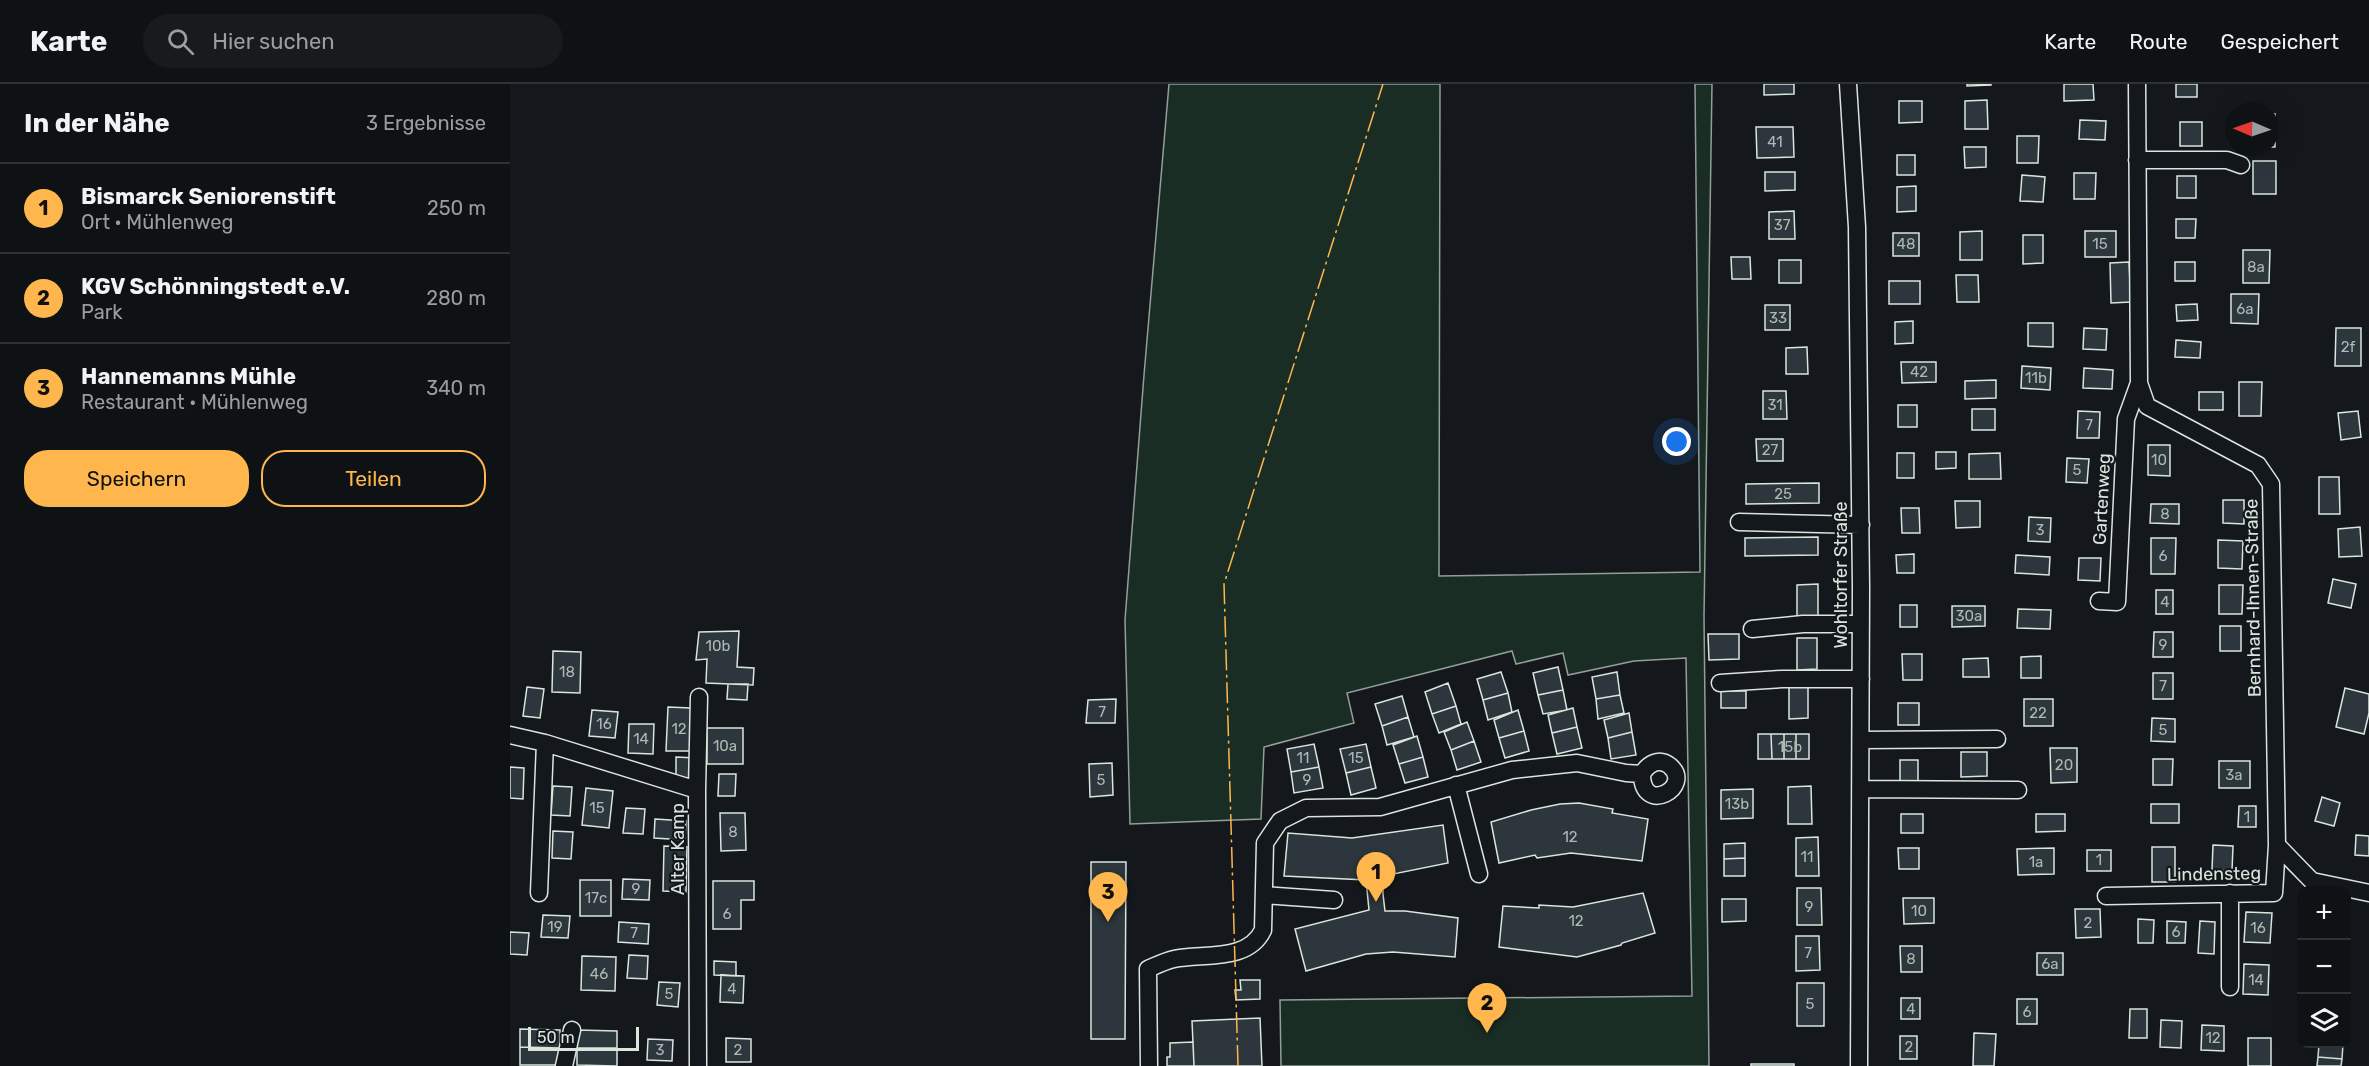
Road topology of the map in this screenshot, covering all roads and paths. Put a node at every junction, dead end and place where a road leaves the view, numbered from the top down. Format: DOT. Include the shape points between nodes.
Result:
graph roads {
  1 [pos="1848,84"];
  2 [pos="2137,84"];
  3 [pos="2137,160"];
  4 [pos="2241,165"];
  5 [pos="2139,383"];
  6 [pos="1740,522"];
  7 [pos="1861,525"];
  8 [pos="2099,601"];
  9 [pos="1861,624"];
  10 [pos="1752,629"];
  11 [pos="1861,679"];
  12 [pos="1720,682"];
  13 [pos="699,698"];
  14 [pos="510,735"];
  15 [pos="1997,739"];
  16 [pos="1861,740"];
  17 [pos="545,743"];
  18 [pos="1642,774"];
  19 [pos="1456,784"];
  20 [pos="1861,789"];
  21 [pos="697,790"];
  22 [pos="2019,790"];
  23 [pos="2277,845"];
  24 [pos="1479,874"];
  25 [pos="539,893"];
  26 [pos="2230,893"];
  27 [pos="2369,893"];
  28 [pos="1264,896"];
  29 [pos="2106,896"];
  30 [pos="1334,900"];
  31 [pos="2230,987"];
  32 [pos="572,1030"];
  33 [pos="564,1066"];
  34 [pos="698,1066"];
  35 [pos="1149,1066"];
  36 [pos="1859,1066"];
  1 -- 7 [label="street, Wohltorfer Straße" via="1857,227"];
  2 -- 3 [label="street, Bernhard-Ihnen-Straße"];
  3 -- 4 [label="street" via="2227,160"];
  3 -- 5 [label="street, Bernhard-Ihnen-Straße"];
  5 -- 8 [label="street, Gartenweg" via="2126,419 2116,602"];
  5 -- 23 [label="street, Bernhard-Ihnen-Straße" via="2147,406 2258,465 2271,484"];
  6 -- 7 [label="street"];
  7 -- 9 [label="street, Wohltorfer Straße"];
  9 -- 10 [label="street"];
  9 -- 11 [label="street, Wohltorfer Straße"];
  11 -- 12 [label="street"];
  11 -- 16 [label="street, Wohltorfer Straße"];
  13 -- 21 [label="street"];
  14 -- 17 [label="street, Alter Kamp"];
  15 -- 16 [label="street"];
  16 -- 20 [label="street, Wohltorfer Straße"];
  17 -- 21 [label="street, Alter Kamp"];
  17 -- 25 [label="street"];
  18 -- 19 [label="street" via="1577,763 1512,770"];
  19 -- 24 [label="street"];
  19 -- 28 [label="street" via="1380,807 1306,808 1280,821 1265,843"];
  20 -- 22 [label="street"];
  20 -- 36 [label="street, Wohltorfer Straße"];
  21 -- 34 [label="street, Alter Kamp"];
  23 -- 26 [label="street, Lindensteg" via="2274,893"];
  23 -- 27 [label="street" via="2312,881"];
  26 -- 29 [label="street, Lindensteg"];
  26 -- 31 [label="street"];
  28 -- 30 [label="street"];
  28 -- 35 [label="street" via="1263,930 1258,941 1236,953 1175,959 1148,969"];
  32 -- 33 [label="street"];
}
